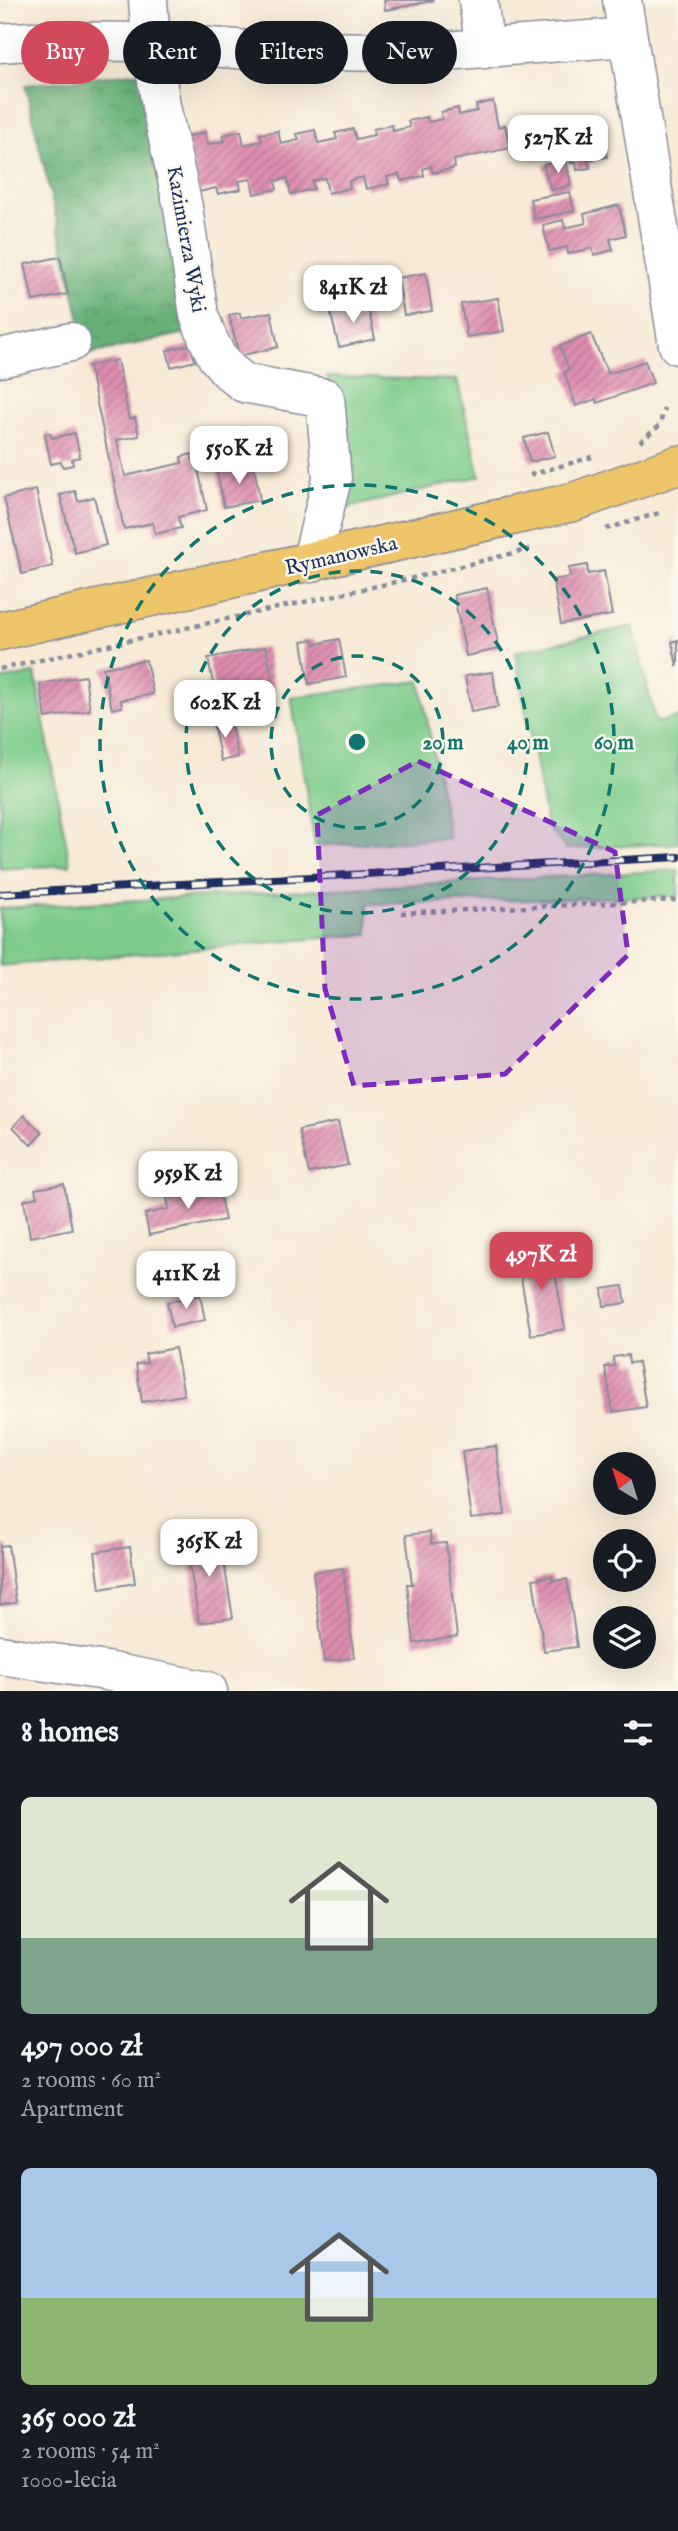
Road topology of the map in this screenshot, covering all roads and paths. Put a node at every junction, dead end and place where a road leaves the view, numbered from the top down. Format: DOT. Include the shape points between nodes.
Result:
graph roads {
  1 [pos="148,0"];
  2 [pos="478,0"];
  3 [pos="622,0"];
  4 [pos="150,21"];
  5 [pos="628,37"];
  6 [pos="123,42"];
  7 [pos="0,43"];
  8 [pos="221,48"];
  9 [pos="485,49"];
  10 [pos="158,84"];
  11 [pos="677,322"];
  12 [pos="71,342"];
  13 [pos="0,358"];
  14 [pos="678,465"];
  15 [pos="659,513"];
  16 [pos="606,529"];
  17 [pos="540,547"];
  18 [pos="311,562"];
  19 [pos="0,631"];
  20 [pos="0,669"];
  21 [pos="678,900"];
  22 [pos="401,913"];
  23 [pos="0,1655"];
  24 [pos="208,1691"];
  1 -- 4 [label="street"];
  2 -- 9 [label="street"];
  3 -- 5 [label="street"];
  5 -- 9 [label="street"];
  5 -- 11 [label="street"];
  6 -- 7 [label="street"];
  8 -- 9 [label="street"];
  10 -- 18 [label="street, Kazimierza Wyki" via="199,315 208,339 229,371 244,383 325,398 332,480"];
  12 -- 13 [label="street"];
  14 -- 18 [label="main road, Rymanowska" via="573,502"];
  15 -- 16 [label="path"];
  17 -- 20 [label="path"];
  18 -- 19 [label="main road, Rymanowska"];
  21 -- 22 [label="path"];
  23 -- 24 [label="street"];
}
